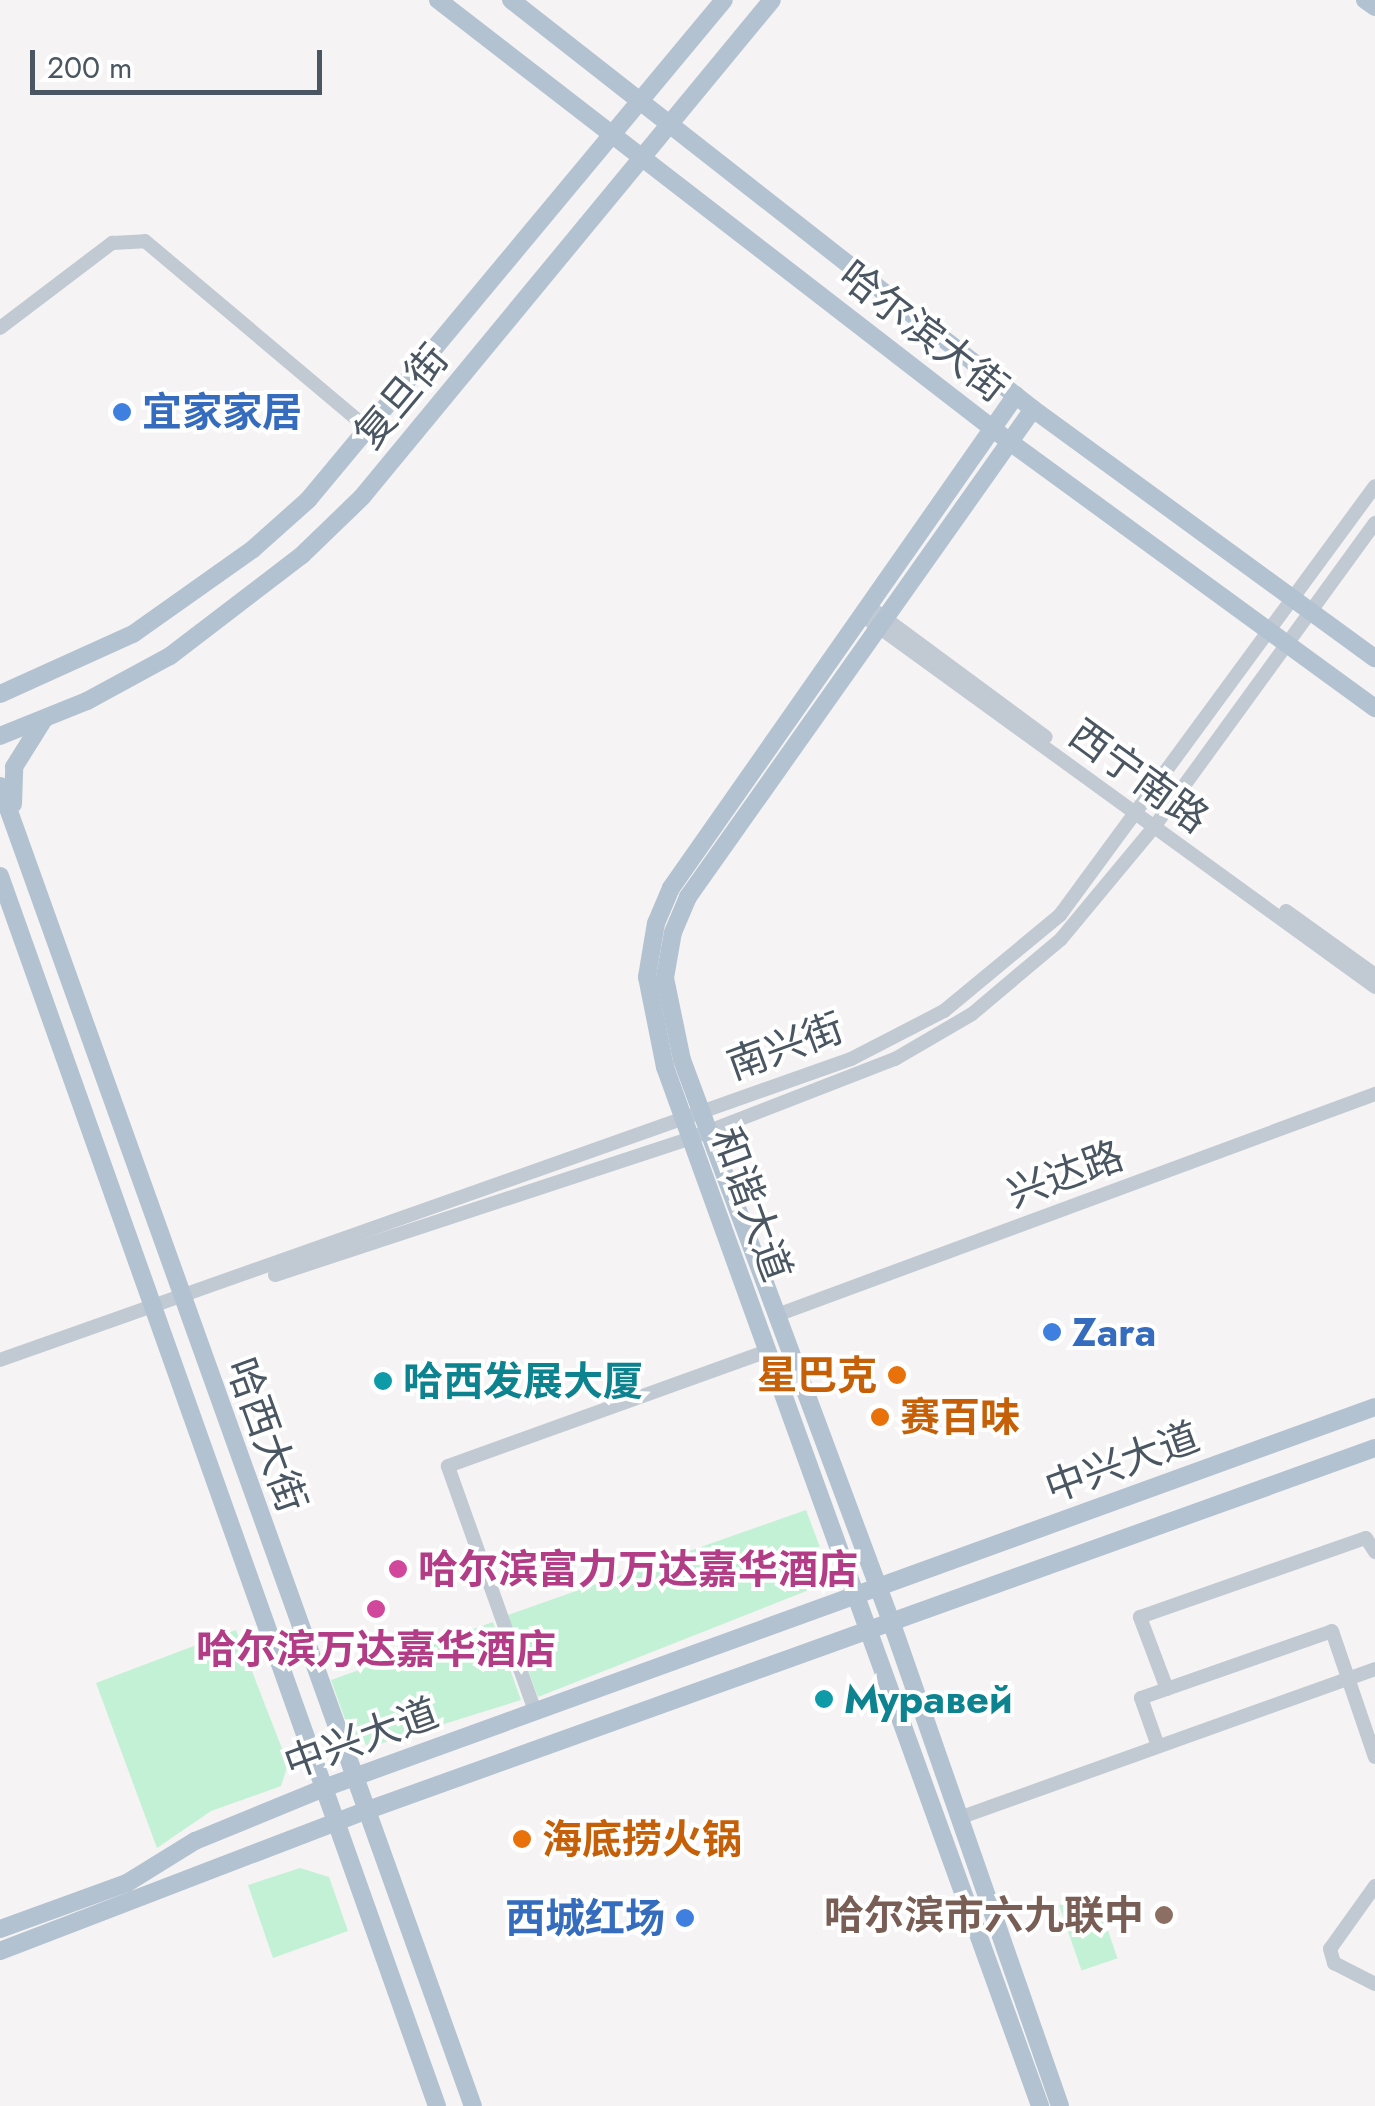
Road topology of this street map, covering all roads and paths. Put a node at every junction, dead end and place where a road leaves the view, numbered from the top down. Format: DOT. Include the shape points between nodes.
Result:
graph roads {
  1 [pos="438,0"];
  2 [pos="511,0"];
  3 [pos="724,0"];
  4 [pos="772,0"];
  5 [pos="1365,0"];
  6 [pos="1375,7"];
  7 [pos="642,100"];
  8 [pos="672,123"];
  9 [pos="615,136"];
  10 [pos="643,158"];
  11 [pos="0,328"];
  12 [pos="1016,395"];
  13 [pos="1033,409"];
  14 [pos="993,429"];
  15 [pos="370,431"];
  16 [pos="1010,442"];
  17 [pos="1375,486"];
  18 [pos="1375,523"];
  19 [pos="1292,598"];
  20 [pos="1310,611"];
  21 [pos="875,618"];
  22 [pos="1268,630"];
  23 [pos="1286,642"];
  24 [pos="1375,658"];
  25 [pos="0,682"];
  26 [pos="30,683"];
  27 [pos="0,694"];
  28 [pos="1375,708"];
  29 [pos="45,718"];
  30 [pos="0,736"];
  31 [pos="0,786"];
  32 [pos="1142,812"];
  33 [pos="1156,823"];
  34 [pos="15,829"];
  35 [pos="0,876"];
  36 [pos="1375,975"];
  37 [pos="1375,988"];
  38 [pos="1375,1094"];
  39 [pos="692,1115"];
  40 [pos="700,1134"];
  41 [pos="183,1303"];
  42 [pos="160,1312"];
  43 [pos="777,1315"];
  44 [pos="767,1351"];
  45 [pos="0,1360"];
  46 [pos="0,1369"];
  47 [pos="1375,1407"];
  48 [pos="1375,1448"];
  49 [pos="1375,1552"];
  50 [pos="878,1588"];
  51 [pos="855,1597"];
  52 [pos="892,1624"];
  53 [pos="869,1633"];
  54 [pos="1375,1669"];
  55 [pos="1348,1679"];
  56 [pos="1166,1689"];
  57 [pos="535,1712"];
  58 [pos="1158,1746"];
  59 [pos="1375,1758"];
  60 [pos="355,1777"];
  61 [pos="324,1788"];
  62 [pos="368,1810"];
  63 [pos="959,1818"];
  64 [pos="336,1823"];
  65 [pos="1375,1886"];
  66 [pos="0,1929"];
  67 [pos="0,1950"];
  68 [pos="1375,1984"];
  69 [pos="437,2106"];
  70 [pos="473,2106"];
  71 [pos="1040,2106"];
  72 [pos="1060,2106"];
  1 -- 9 [label="main road, 哈尔滨大街"];
  2 -- 7 [label="main road, 哈尔滨大街"];
  3 -- 7 [label="main road, 复旦街"];
  4 -- 8 [label="main road, 复旦街"];
  5 -- 6 [label="main road"];
  7 -- 8 [label="main road, 哈尔滨大街"];
  7 -- 9 [label="main road, 复旦街"];
  8 -- 10 [label="main road, 复旦街"];
  8 -- 12 [label="main road, 哈尔滨大街"];
  9 -- 10 [label="main road, 哈尔滨大街"];
  9 -- 15 [label="main road, 复旦街"];
  10 -- 14 [label="main road, 哈尔滨大街"];
  10 -- 29 [label="main road, 复旦街" via="362,497 302,555 170,656"];
  11 -- 15 [label="street" via="112,243 145,241"];
  12 -- 13 [label="main road, 哈尔滨大街"];
  12 -- 14 [label="main road, 和谐大道"];
  13 -- 16 [label="main road, 和谐大道"];
  13 -- 19 [label="main road, 哈尔滨大街"];
  14 -- 16 [label="main road, 哈尔滨大街"];
  14 -- 21 [label="main road, 和谐大道"];
  15 -- 26 [label="main road, 复旦街" via="253,550 133,634"];
  16 -- 21 [label="main road, 和谐大道"];
  16 -- 22 [label="main road, 哈尔滨大街"];
  17 -- 19 [label="street, 南兴街"];
  18 -- 20 [label="street, 南兴街"];
  19 -- 20 [label="main road, 哈尔滨大街"];
  19 -- 22 [label="street, 南兴街"];
  20 -- 23 [label="street, 南兴街"];
  20 -- 24 [label="main road, 哈尔滨大街"];
  21 -- 32 [label="street, 西宁南路"];
  21 -- 39 [label="main road, 和谐大道" via="671,888 656,922 648,998"];
  22 -- 23 [label="main road, 哈尔滨大街"];
  22 -- 32 [label="street, 南兴街"];
  23 -- 28 [label="main road, 哈尔滨大街"];
  23 -- 33 [label="street, 南兴街"];
  25 -- 26 [label="main road"];
  26 -- 27 [label="main road, 复旦街"];
  29 -- 30 [label="main road, 复旦街"];
  29 -- 34 [label="main road" via="14,767"];
  31 -- 34 [label="main road, 哈西大街"];
  32 -- 33 [label="street, 西宁南路"];
  32 -- 39 [label="street, 南兴街" via="1049,928 944,1011 850,1059"];
  33 -- 36 [label="street, 西宁南路"];
  33 -- 37 [label="street, 西宁南路"];
  33 -- 40 [label="street, 南兴街" via="1061,939 972,1014 896,1059"];
  34 -- 41 [label="main road, 哈西大街"];
  35 -- 42 [label="main road, 哈西大街"];
  38 -- 43 [label="street, 兴达路"];
  39 -- 40 [label="main road, 和谐大道"];
  39 -- 41 [label="street, 南兴街"];
  40 -- 41 [label="street, 南兴街"];
  40 -- 43 [label="main road, 和谐大道"];
  40 -- 44 [label="main road, 和谐大道"];
  41 -- 42 [label="street, 南兴街"];
  41 -- 60 [label="main road, 哈西大街"];
  42 -- 45 [label="street, 南兴街"];
  42 -- 46 [label="street, 南兴街"];
  42 -- 61 [label="main road, 哈西大街"];
  43 -- 50 [label="main road, 和谐大道"];
  44 -- 51 [label="main road, 和谐大道"];
  44 -- 57 [label="street" via="448,1466"];
  47 -- 50 [label="main road, 中兴大道"];
  48 -- 52 [label="main road, 中兴大道"];
  49 -- 56 [label="street" via="1366,1538 1140,1617"];
  50 -- 51 [label="main road, 中兴大道"];
  50 -- 52 [label="main road, 和谐大道"];
  51 -- 53 [label="main road, 和谐大道"];
  51 -- 57 [label="main road, 中兴大道"];
  52 -- 53 [label="main road, 中兴大道"];
  52 -- 63 [label="main road, 和谐大道"];
  53 -- 62 [label="main road, 中兴大道"];
  53 -- 71 [label="main road, 和谐大道"];
  54 -- 55 [label="street"];
  55 -- 56 [label="street" via="1332,1631"];
  55 -- 58 [label="street"];
  55 -- 59 [label="street"];
  56 -- 58 [label="street" via="1141,1698"];
  57 -- 60 [label="main road, 中兴大道"];
  58 -- 63 [label="street"];
  60 -- 61 [label="main road, 中兴大道"];
  60 -- 62 [label="main road, 哈西大街"];
  61 -- 64 [label="main road, 哈西大街"];
  61 -- 66 [label="main road, 中兴大道" via="195,1840 127,1882"];
  62 -- 64 [label="main road, 中兴大道"];
  62 -- 70 [label="main road, 哈西大街"];
  63 -- 72 [label="main road, 和谐大道"];
  64 -- 67 [label="main road, 中兴大道"];
  64 -- 69 [label="main road, 哈西大街"];
  65 -- 68 [label="street" via="1330,1950 1334,1962"];
}
